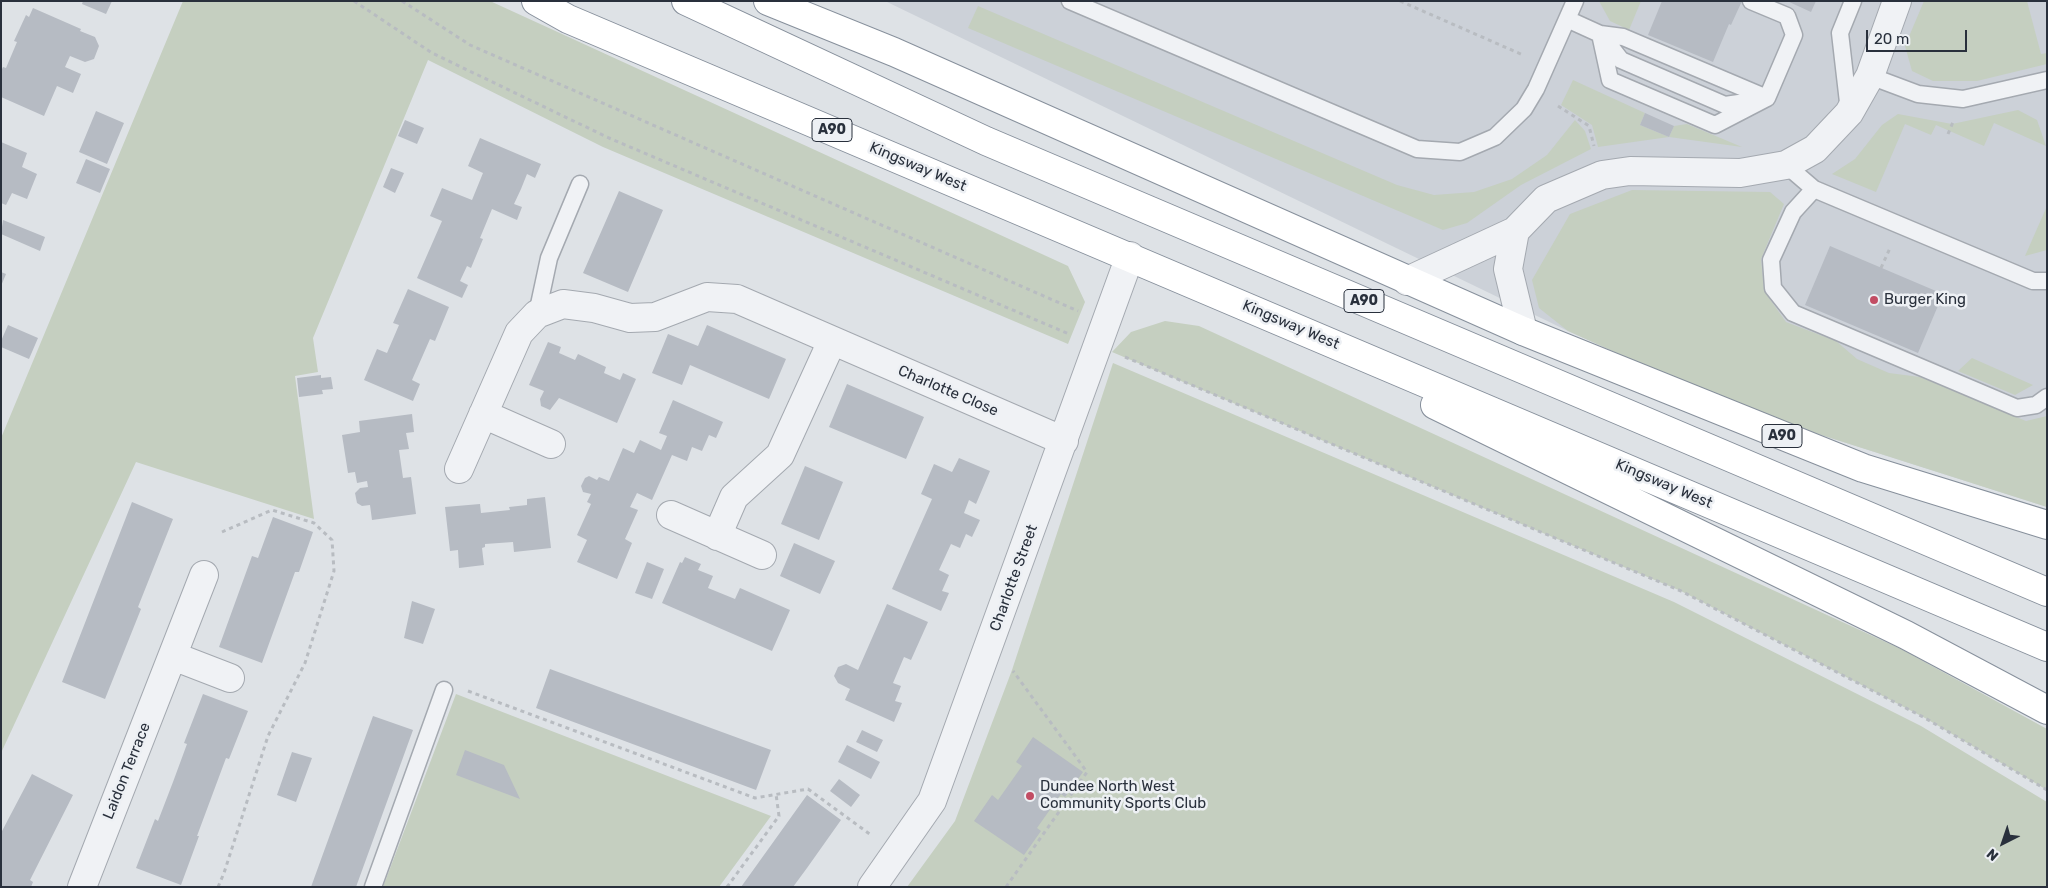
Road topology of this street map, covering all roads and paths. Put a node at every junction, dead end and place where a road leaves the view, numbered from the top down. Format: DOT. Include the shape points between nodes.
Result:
graph roads {
  1 [pos="354,1"];
  2 [pos="402,1"];
  3 [pos="536,1"];
  4 [pos="686,1"];
  5 [pos="768,1"];
  6 [pos="1070,1"];
  7 [pos="1575,1"];
  8 [pos="1751,1"];
  9 [pos="1854,1"];
  10 [pos="1897,1"];
  11 [pos="1567,19"];
  12 [pos="1600,34"];
  13 [pos="1870,76"];
  14 [pos="2047,80"];
  15 [pos="1767,98"];
  16 [pos="1849,113"];
  17 [pos="1786,165"];
  18 [pos="580,184"];
  19 [pos="1814,189"];
  20 [pos="1515,231"];
  21 [pos="1130,256"];
  22 [pos="1407,281"];
  23 [pos="2047,281"];
  24 [pos="537,314"];
  25 [pos="1523,331"];
  26 [pos="1102,334"];
  27 [pos="832,341"];
  28 [pos="2047,398"];
  29 [pos="483,414"];
  30 [pos="1064,441"];
  31 [pos="551,444"];
  32 [pos="459,468"];
  33 [pos="672,515"];
  34 [pos="2047,525"];
  35 [pos="222,532"];
  36 [pos="717,536"];
  37 [pos="762,555"];
  38 [pos="204,575"];
  39 [pos="2047,592"];
  40 [pos="2047,647"];
  41 [pos="173,656"];
  42 [pos="986,658"];
  43 [pos="230,678"];
  44 [pos="444,690"];
  45 [pos="2047,710"];
  46 [pos="2047,790"];
  47 [pos="776,794"];
  48 [pos="896,853"];
  49 [pos="82,887"];
  50 [pos="218,887"];
  51 [pos="374,887"];
  52 [pos="727,887"];
  53 [pos="872,887"];
  54 [pos="1006,887"];
  1 -- 26 [label="path" via="432,53 609,138"];
  2 -- 26 [label="path" via="470,45"];
  3 -- 21 [label="highway, Kingsway West / A90" via="568,19"];
  4 -- 39 [label="highway, A90" via="986,141"];
  5 -- 22 [label="highway, A90" via="894,52"];
  6 -- 11 [label="lane" via="1417,149 1460,152 1495,137 1524,108 1536,89"];
  7 -- 11 [label="lane"];
  8 -- 15 [label="lane" via="1787,16 1794,35"];
  9 -- 16 [label="lane" via="1840,33"];
  10 -- 13 [label="street"];
  11 -- 12 [label="lane"];
  12 -- 15 [label="lane" via="1623,37"];
  12 -- 15 [label="lane" via="1621,60 1725,105"];
  12 -- 15 [label="lane" via="1610,80 1715,124"];
  13 -- 14 [label="lane" via="1918,94 1963,99"];
  13 -- 16 [label="street"];
  16 -- 17 [label="street" via="1815,149"];
  17 -- 19 [label="lane"];
  17 -- 20 [label="street" via="1740,173 1630,171 1602,175 1546,199"];
  18 -- 24 [label="lane" via="549,258"];
  19 -- 23 [label="lane" via="2033,281"];
  19 -- 28 [label="lane" via="1793,212 1772,260 1774,288 1793,313 2018,408 2036,405"];
  20 -- 22 [label="street"];
  20 -- 25 [label="street" via="1508,269"];
  21 -- 26 [label="street, Charlotte Street"];
  21 -- 40 [label="highway, Kingsway West / A90"];
  21 -- 45 [label="highway, A90" via="1906,635"];
  22 -- 25 [label="highway, A90"];
  24 -- 27 [label="street, Charlotte Close" via="563,304 630,318 655,317 707,297 737,299"];
  24 -- 29 [label="street, Charlotte Close" via="519,333"];
  25 -- 34 [label="highway, A90" via="1863,468"];
  26 -- 30 [label="street, Charlotte Street"];
  26 -- 46 [label="path" via="1681,591 1925,718"];
  27 -- 30 [label="street, Charlotte Close"];
  27 -- 36 [label="street" via="780,455 734,496"];
  29 -- 31 [label="street"];
  29 -- 32 [label="street, Charlotte Close"];
  30 -- 42 [label="street, Charlotte Street"];
  33 -- 36 [label="street"];
  35 -- 50 [label="path" via="272,510 314,523 332,540 334,571 305,663 268,736"];
  36 -- 37 [label="street"];
  38 -- 41 [label="street, Laidon Terrace"];
  41 -- 43 [label="street"];
  41 -- 49 [label="street, Laidon Terrace"];
  42 -- 48 [label="street, Charlotte Street" via="932,801"];
  42 -- 54 [label="path" via="1012,670 1088,772"];
  44 -- 47 [label="path" via="458,687 755,798"];
  44 -- 51 [label="lane"];
  47 -- 48 [label="path" via="808,788"];
  47 -- 52 [label="path" via="779,816"];
  48 -- 53 [label="street, Charlotte Street"];
}
